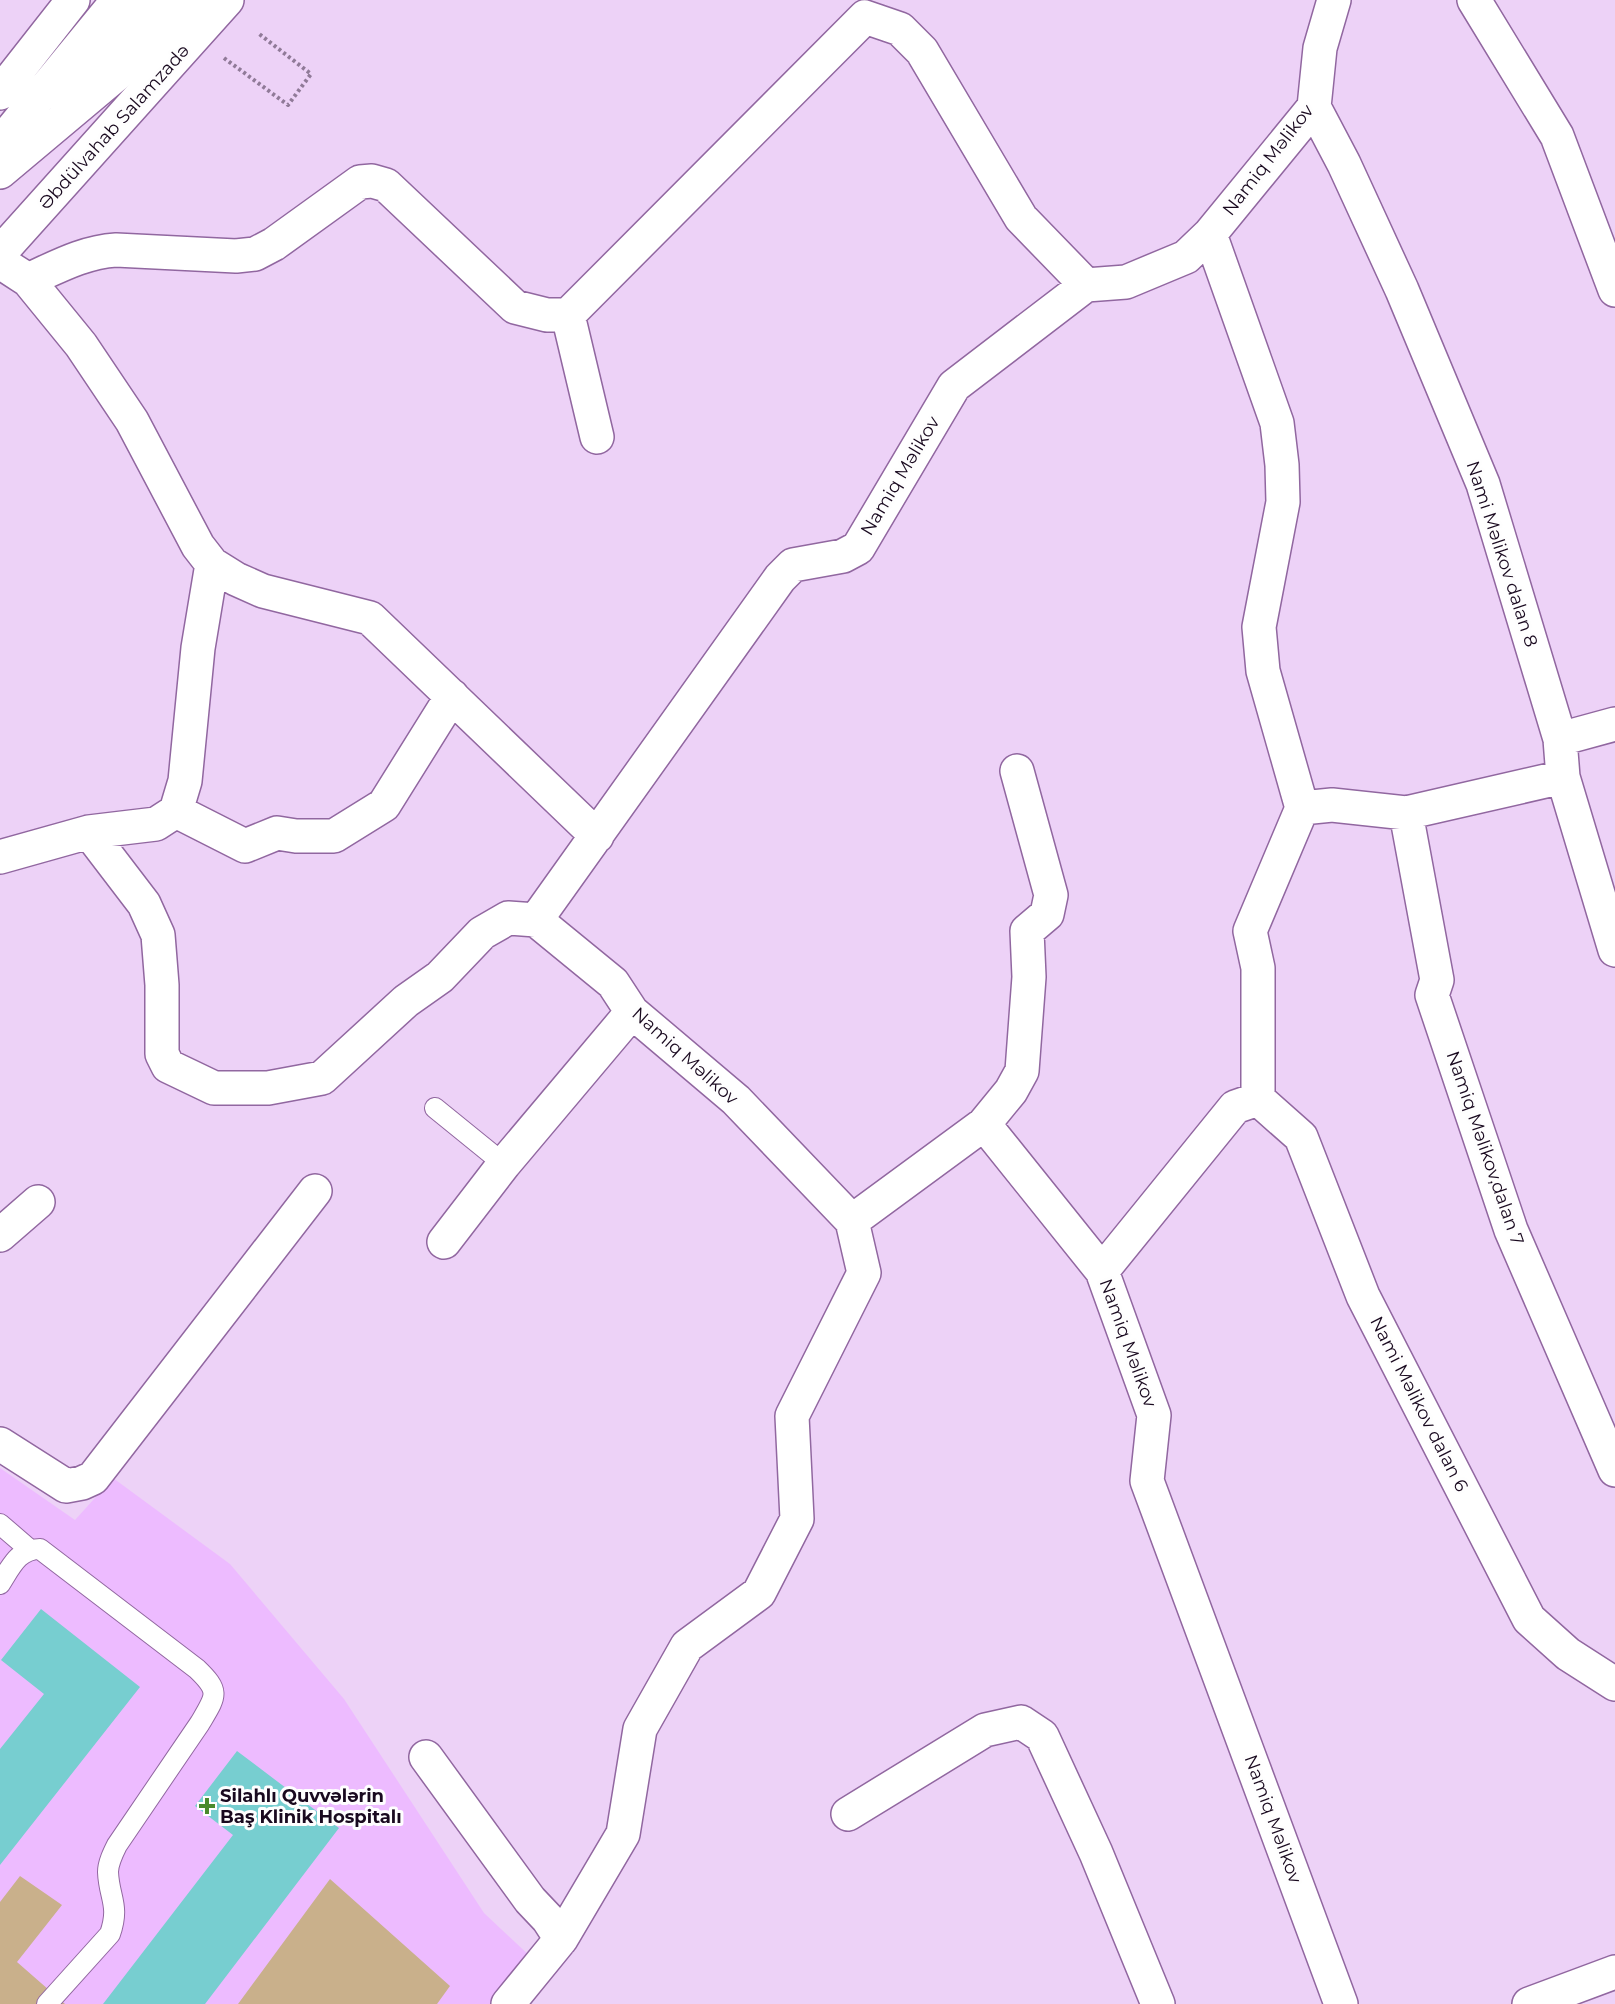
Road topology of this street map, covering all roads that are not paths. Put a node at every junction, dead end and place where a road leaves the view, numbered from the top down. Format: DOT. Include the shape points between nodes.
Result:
graph roads {
  1 [pos="73,0"];
  2 [pos="118,0"];
  3 [pos="151,0"];
  4 [pos="171,0"];
  5 [pos="206,0"];
  6 [pos="227,0"];
  7 [pos="1334,0"];
  8 [pos="1474,0"];
  9 [pos="872,9"];
  10 [pos="136,58"];
  11 [pos="0,93"];
  12 [pos="1314,108"];
  13 [pos="0,144"];
  14 [pos="0,170"];
  15 [pos="1210,234"];
  16 [pos="0,252"];
  17 [pos="0,262"];
  18 [pos="28,280"];
  19 [pos="1086,285"];
  20 [pos="1615,290"];
  21 [pos="568,315"];
  22 [pos="597,437"];
  23 [pos="212,564"];
  24 [pos="452,696"];
  25 [pos="1615,724"];
  26 [pos="1560,739"];
  27 [pos="1017,771"];
  28 [pos="1563,777"];
  29 [pos="1302,808"];
  30 [pos="176,811"];
  31 [pos="1406,813"];
  32 [pos="89,831"];
  33 [pos="597,836"];
  34 [pos="0,857"];
  35 [pos="536,920"];
  36 [pos="1615,950"];
  37 [pos="632,1012"];
  38 [pos="1258,1099"];
  39 [pos="435,1108"];
  40 [pos="984,1124"];
  41 [pos="504,1164"];
  42 [pos="315,1191"];
  43 [pos="38,1202"];
  44 [pos="852,1221"];
  45 [pos="0,1234"];
  46 [pos="444,1242"];
  47 [pos="1102,1271"];
  48 [pos="0,1444"];
  49 [pos="1615,1470"];
  50 [pos="0,1524"];
  51 [pos="29,1549"];
  52 [pos="0,1584"];
  53 [pos="1615,1684"];
  54 [pos="426,1756"];
  55 [pos="848,1814"];
  56 [pos="561,1939"];
  57 [pos="1615,1972"];
  58 [pos="47,2004"];
  59 [pos="508,2004"];
  60 [pos="1158,2004"];
  61 [pos="1341,2004"];
  62 [pos="1529,2004"];
  1 -- 11 [label="street"];
  2 -- 13 [label="street"];
  3 -- 14 [label="street"];
  4 -- 10 [label="street"];
  5 -- 10 [label="street"];
  6 -- 16 [label="street, Əbdülvahab Salamzadə"];
  7 -- 12 [label="street, Namiq Məlikov" via="1320,48"];
  8 -- 20 [label="street" via="1557,136"];
  9 -- 19 [label="street" via="900,29 921,51 1021,218"];
  9 -- 21 [label="street"];
  10 -- 14 [label="street"];
  10 -- 16 [label="street"];
  12 -- 15 [label="street, Namiq Məlikov"];
  12 -- 26 [label="street, Nami Məlikov dalan 8" via="1402,290 1483,484"];
  15 -- 19 [label="street, Namiq Məlikov" via="1186,257 1126,282"];
  15 -- 29 [label="street" via="1277,423 1283,502 1259,627 1263,671"];
  17 -- 18 [label="street"];
  18 -- 21 [label="street" via="98,251 255,254 360,182 372,181 386,185 515,307 547,315"];
  18 -- 23 [label="street" via="81,345 132,422 198,546"];
  19 -- 33 [label="street, Namiq Məlikov" via="954,386 858,548 843,556 793,565 780,578"];
  21 -- 22 [label="street"];
  23 -- 24 [label="street" via="263,591 370,618"];
  23 -- 30 [label="street" via="198,648 185,781"];
  24 -- 30 [label="street" via="384,804 334,836 277,833 245,846"];
  24 -- 33 [label="street"];
  25 -- 26 [label="street"];
  26 -- 28 [label="street, Nami Məlikov dalan 8"];
  27 -- 40 [label="street" via="1051,895 1047,914 1027,931 1029,977 1022,1071"];
  28 -- 31 [label="street"];
  28 -- 36 [label="street, Nami Məlikov dalan 8"];
  29 -- 31 [label="street" via="1332,804"];
  29 -- 38 [label="street" via="1250,931 1258,968"];
  30 -- 32 [label="street" via="156,824"];
  31 -- 49 [label="street, Namiq Məlikov,dalan 7" via="1437,980 1432,995 1511,1230"];
  32 -- 34 [label="street"];
  32 -- 35 [label="street" via="144,904 158,934 162,1054 168,1066 214,1088 268,1088 322,1078 406,1001 440,977 482,933 508,918"];
  33 -- 35 [label="street, Namiq Məlikov"];
  35 -- 37 [label="street, Namiq Məlikov" via="613,983"];
  37 -- 41 [label="street"];
  37 -- 44 [label="street, Namiq Məlikov" via="736,1100"];
  38 -- 47 [label="street" via="1234,1107"];
  38 -- 53 [label="street, Nami Məlikov dalan 6" via="1301,1137 1363,1296 1529,1619 1568,1654"];
  39 -- 41 [label="lane"];
  40 -- 44 [label="street"];
  40 -- 47 [label="street, Namiq Məlikov"];
  41 -- 46 [label="street"];
  42 -- 48 [label="street" via="93,1478 66,1486"];
  43 -- 45 [label="street"];
  44 -- 56 [label="street" via="864,1273 792,1416 797,1519 759,1593 687,1646 640,1729 623,1834"];
  47 -- 61 [label="street, Namiq Məlikov" via="1154,1415 1147,1481"];
  50 -- 51 [label="lane"];
  51 -- 52 [label="lane"];
  51 -- 58 [label="lane" via="40,1549 197,1669 211,1682 214,1692 212,1704 111,1858 108,1871 116,1908 110,1934"];
  54 -- 56 [label="street"];
  55 -- 60 [label="street" via="985,1730 1021,1722 1042,1736 1096,1853"];
  56 -- 59 [label="street"];
  57 -- 62 [label="street"];
}
